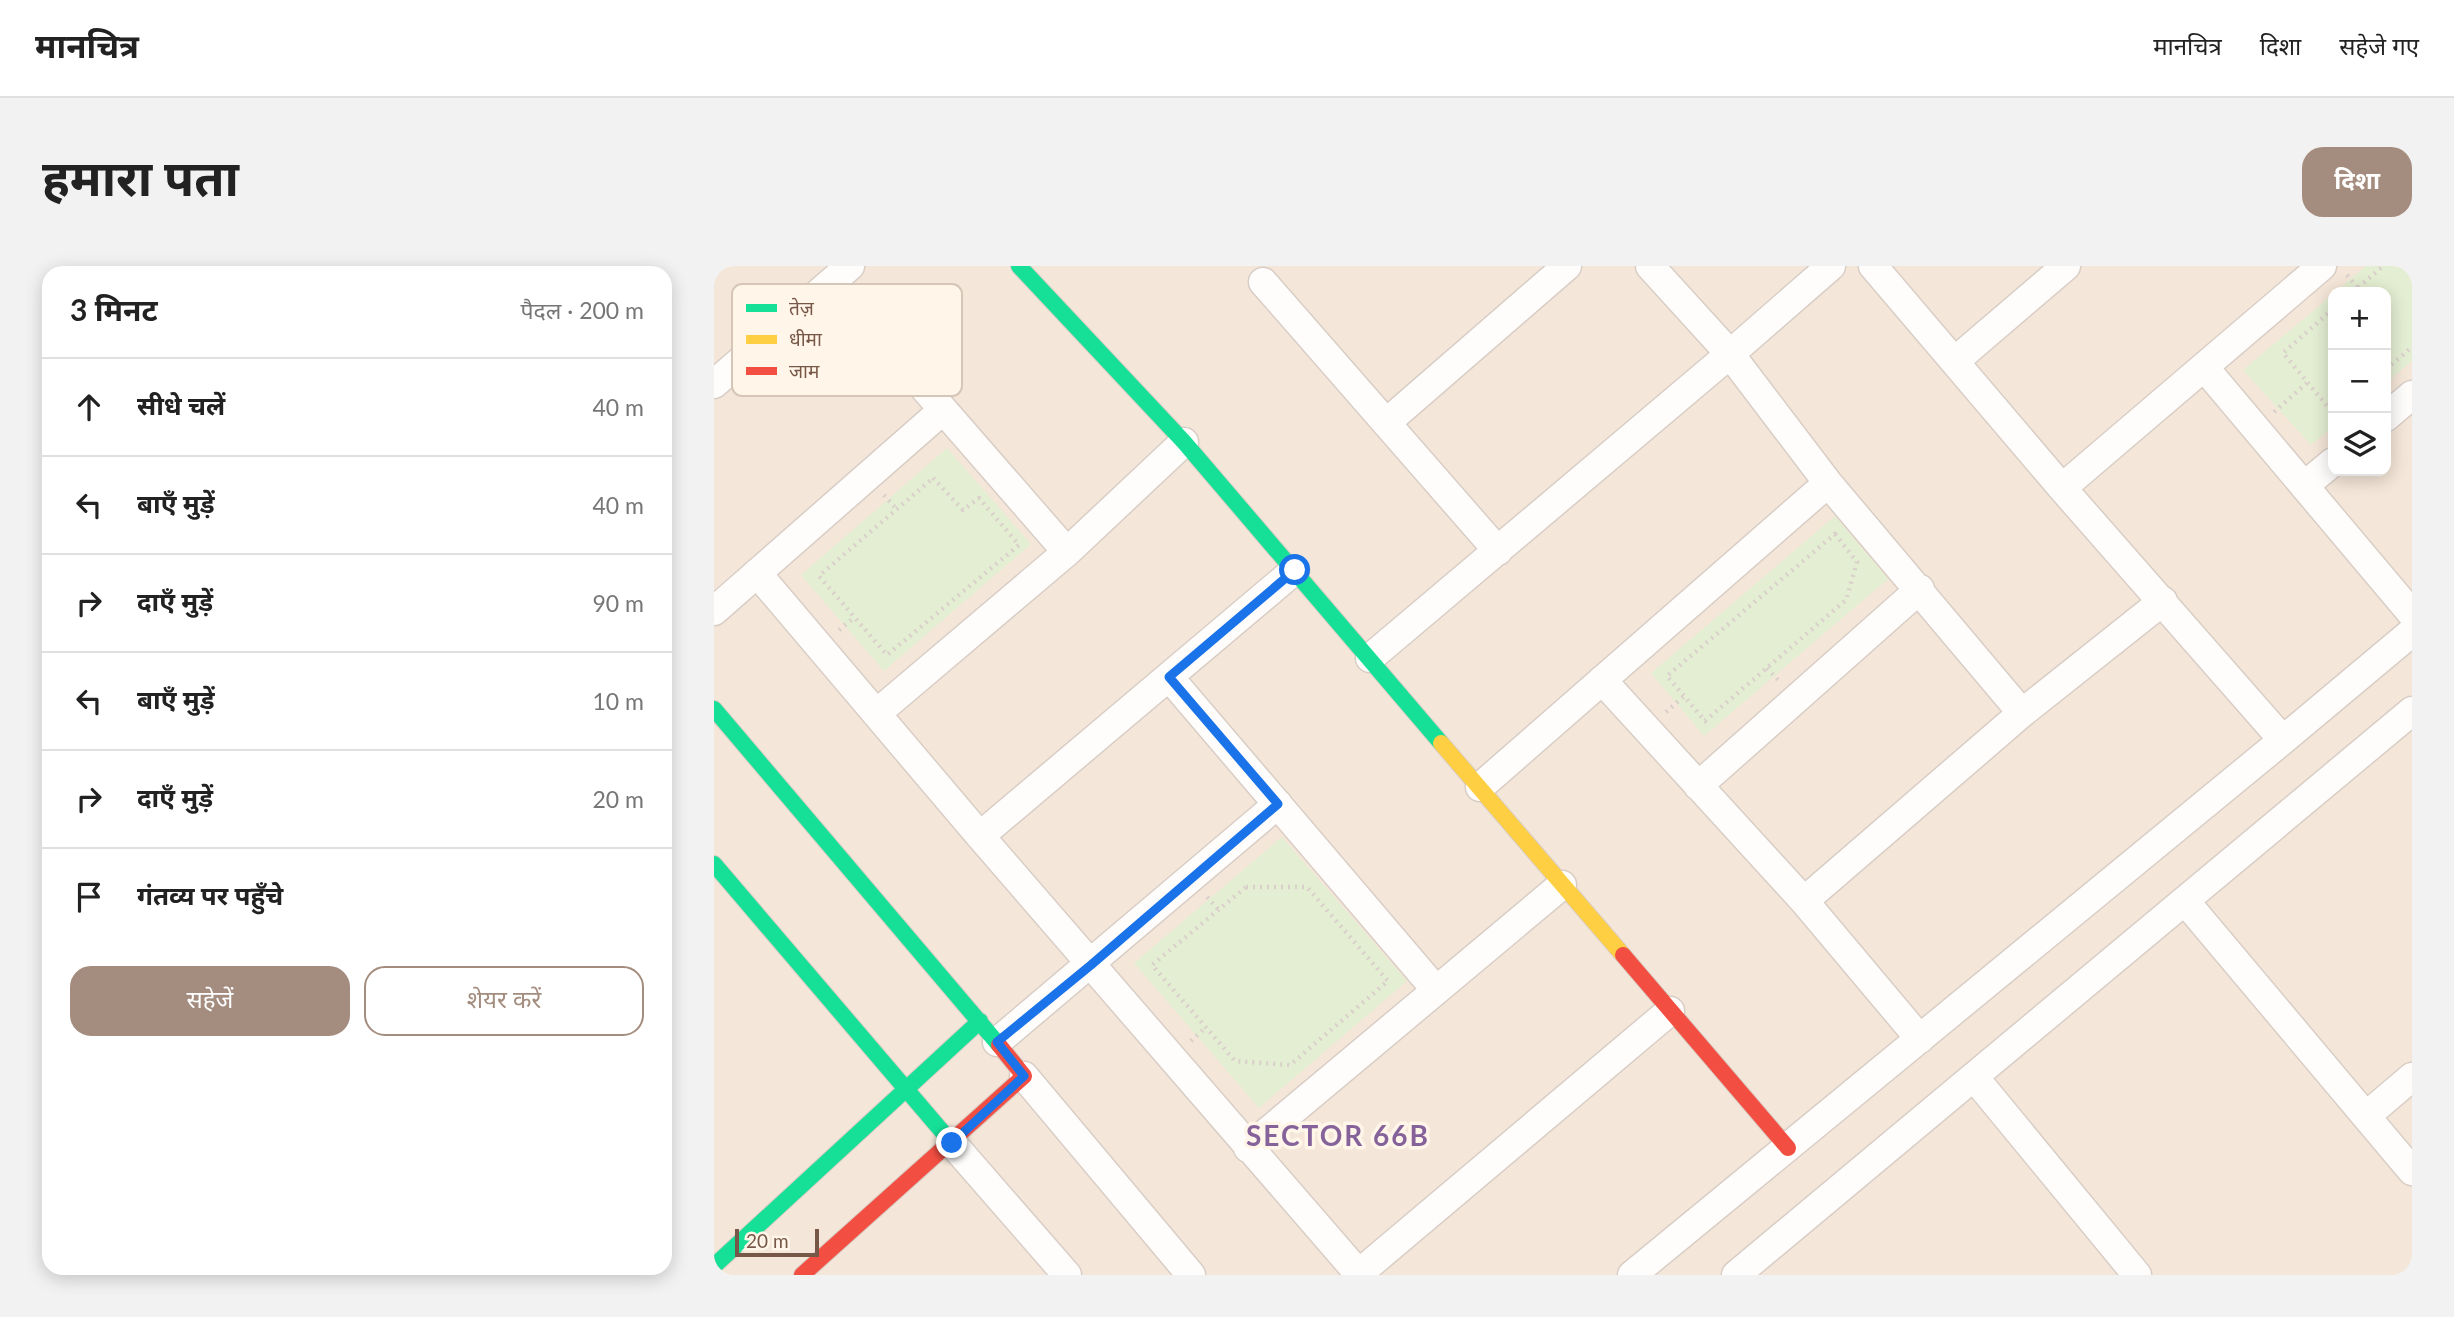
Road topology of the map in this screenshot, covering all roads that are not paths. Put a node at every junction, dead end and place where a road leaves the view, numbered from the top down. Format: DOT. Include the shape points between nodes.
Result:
graph roads {
  1 [pos="1019,266"];
  2 [pos="1567,266"];
  3 [pos="1650,266"];
  4 [pos="1830,266"];
  5 [pos="1873,266"];
  6 [pos="2066,266"];
  7 [pos="2322,266"];
  8 [pos="1263,282"];
  9 [pos="1730,355"];
  10 [pos="1955,361"];
  11 [pos="732,368"];
  12 [pos="2204,368"];
  13 [pos="714,384"];
  14 [pos="2412,395"];
  15 [pos="932,396"];
  16 [pos="943,410"];
  17 [pos="2391,413"];
  18 [pos="1386,423"];
  19 [pos="1184,442"];
  20 [pos="2328,466"];
  21 [pos="1828,483"];
  22 [pos="2304,486"];
  23 [pos="2062,488"];
  24 [pos="1498,551"];
  25 [pos="1067,552"];
  26 [pos="1295,570"];
  27 [pos="757,573"];
  28 [pos="1920,589"];
  29 [pos="2163,601"];
  30 [pos="714,611"];
  31 [pos="2412,614"];
  32 [pos="2412,632"];
  33 [pos="1370,658"];
  34 [pos="1169,677"];
  35 [pos="1602,680"];
  36 [pos="714,709"];
  37 [pos="2412,711"];
  38 [pos="877,713"];
  39 [pos="2022,713"];
  40 [pos="2283,740"];
  41 [pos="1698,786"];
  42 [pos="1480,787"];
  43 [pos="1278,804"];
  44 [pos="980,836"];
  45 [pos="714,864"];
  46 [pos="1562,885"];
  47 [pos="1804,901"];
  48 [pos="2185,901"];
  49 [pos="1091,965"];
  50 [pos="1436,990"];
  51 [pos="1670,1011"];
  52 [pos="988,1032"];
  53 [pos="1920,1039"];
  54 [pos="1024,1076"];
  55 [pos="1974,1077"];
  56 [pos="2412,1077"];
  57 [pos="907,1090"];
  58 [pos="2366,1116"];
  59 [pos="952,1143"];
  60 [pos="1248,1148"];
  61 [pos="1788,1148"];
  62 [pos="2412,1171"];
  63 [pos="714,1266"];
  64 [pos="1358,1274"];
  65 [pos="802,1275"];
  66 [pos="1067,1275"];
  67 [pos="1191,1275"];
  68 [pos="1632,1275"];
  69 [pos="1737,1275"];
  70 [pos="2137,1275"];
  1 -- 19 [label="street"];
  2 -- 18 [label="street"];
  3 -- 9 [label="street"];
  4 -- 9 [label="street"];
  5 -- 10 [label="street"];
  6 -- 10 [label="street"];
  7 -- 12 [label="street"];
  8 -- 18 [label="street"];
  9 -- 21 [label="street"];
  9 -- 24 [label="street"];
  10 -- 23 [label="street"];
  11 -- 13 [label="street"];
  12 -- 22 [label="street"];
  12 -- 23 [label="street"];
  14 -- 17 [label="street"];
  15 -- 16 [label="street"];
  16 -- 25 [label="street"];
  16 -- 27 [label="street"];
  18 -- 24 [label="street"];
  19 -- 25 [label="street"];
  19 -- 26 [label="street"];
  20 -- 22 [label="street"];
  21 -- 28 [label="street"];
  21 -- 35 [label="street"];
  22 -- 31 [label="street"];
  23 -- 29 [label="street"];
  24 -- 33 [label="street"];
  25 -- 38 [label="street"];
  26 -- 33 [label="street"];
  26 -- 34 [label="street"];
  27 -- 30 [label="street"];
  27 -- 38 [label="street"];
  28 -- 39 [label="street"];
  28 -- 41 [label="street"];
  29 -- 39 [label="street"];
  29 -- 40 [label="street"];
  32 -- 40 [label="street"];
  33 -- 42 [label="street"];
  34 -- 43 [label="street"];
  34 -- 44 [label="street"];
  35 -- 41 [label="street"];
  35 -- 42 [label="street"];
  36 -- 52 [label="street"];
  37 -- 48 [label="street"];
  38 -- 44 [label="street"];
  39 -- 47 [label="street"];
  40 -- 53 [label="street"];
  41 -- 47 [label="street"];
  42 -- 46 [label="street"];
  43 -- 49 [label="street"];
  43 -- 50 [label="street"];
  44 -- 49 [label="street"];
  45 -- 57 [label="street"];
  46 -- 50 [label="street"];
  46 -- 51 [label="street"];
  47 -- 53 [label="street"];
  48 -- 55 [label="street"];
  48 -- 58 [label="street"];
  49 -- 52 [label="street"];
  49 -- 60 [label="street"];
  50 -- 60 [label="street"];
  51 -- 61 [label="street"];
  51 -- 64 [label="street"];
  52 -- 54 [label="street"];
  52 -- 57 [label="street"];
  53 -- 61 [label="street"];
  54 -- 59 [label="street"];
  54 -- 67 [label="street"];
  55 -- 69 [label="street"];
  55 -- 70 [label="street"];
  56 -- 58 [label="street"];
  57 -- 59 [label="street"];
  57 -- 63 [label="street"];
  58 -- 62 [label="street"];
  59 -- 65 [label="street"];
  59 -- 66 [label="street"];
  60 -- 64 [label="street"];
  61 -- 68 [label="street"];
}
